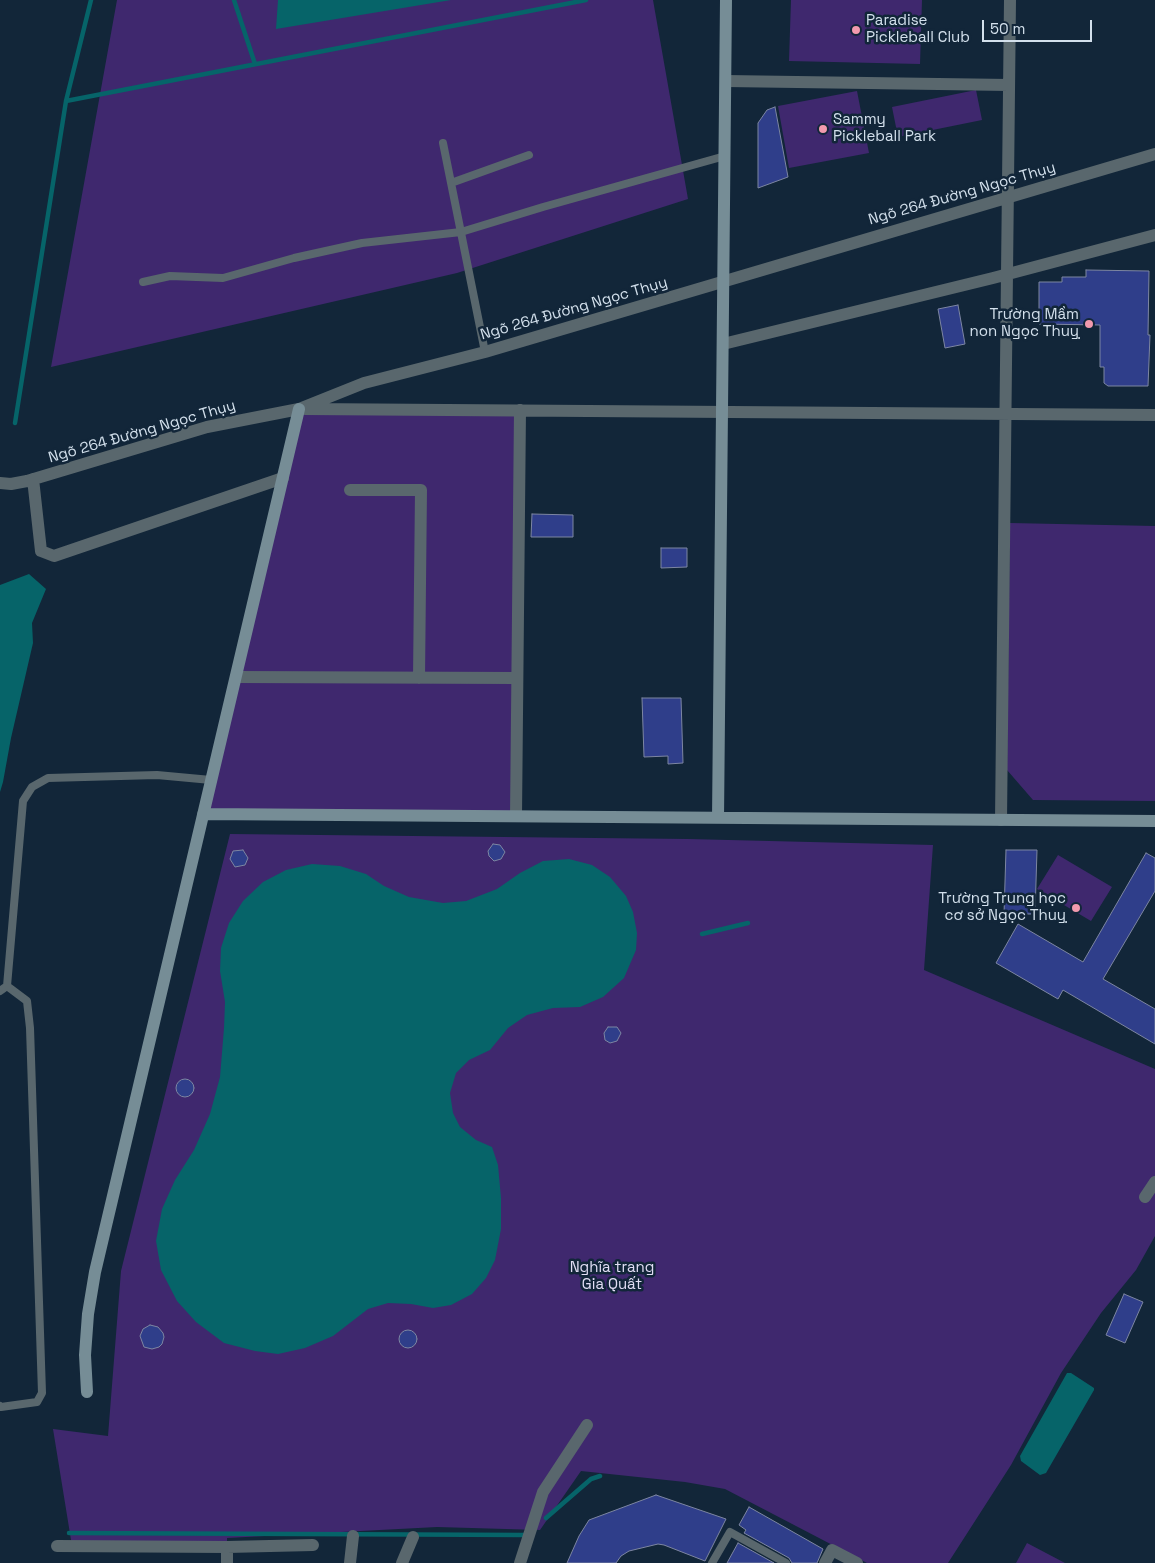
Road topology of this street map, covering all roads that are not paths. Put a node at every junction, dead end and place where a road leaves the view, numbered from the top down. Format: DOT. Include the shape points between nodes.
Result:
graph roads {
  1 [pos="726,0"];
  2 [pos="1010,0"];
  3 [pos="726,81"];
  4 [pos="1009,85"];
  5 [pos="443,143"];
  6 [pos="1155,154"];
  7 [pos="529,155"];
  8 [pos="725,156"];
  9 [pos="451,183"];
  10 [pos="1007,198"];
  11 [pos="461,232"];
  12 [pos="1155,235"];
  13 [pos="1007,274"];
  14 [pos="143,282"];
  15 [pos="724,282"];
  16 [pos="723,344"];
  17 [pos="485,352"];
  18 [pos="299,409"];
  19 [pos="520,410"];
  20 [pos="722,412"];
  21 [pos="1005,414"];
  22 [pos="1155,415"];
  23 [pos="282,478"];
  24 [pos="33,480"];
  25 [pos="0,483"];
  26 [pos="350,490"];
  27 [pos="236,677"];
  28 [pos="419,678"];
  29 [pos="517,678"];
  30 [pos="211,780"];
  31 [pos="203,814"];
  32 [pos="516,816"];
  33 [pos="718,818"];
  34 [pos="1001,820"];
  35 [pos="1155,821"];
  36 [pos="7,986"];
  37 [pos="0,991"];
  38 [pos="1155,1182"];
  39 [pos="1146,1197"];
  40 [pos="87,1392"];
  41 [pos="0,1406"];
  42 [pos="587,1425"];
  43 [pos="353,1536"];
  44 [pos="413,1537"];
  45 [pos="313,1545"];
  46 [pos="57,1546"];
  47 [pos="227,1546"];
  48 [pos="226,1563"];
  49 [pos="350,1563"];
  50 [pos="402,1563"];
  51 [pos="520,1563"];
  52 [pos="712,1563"];
  53 [pos="786,1563"];
  54 [pos="825,1563"];
  55 [pos="857,1563"];
  1 -- 3 [label="street"];
  2 -- 4 [label="street"];
  3 -- 4 [label="street"];
  3 -- 8 [label="street"];
  4 -- 10 [label="street"];
  5 -- 9 [label="lane"];
  6 -- 10 [label="street, Ngõ 264 Đường Ngọc Thụy"];
  7 -- 9 [label="lane"];
  8 -- 11 [label="lane"];
  8 -- 15 [label="street"];
  9 -- 11 [label="lane"];
  10 -- 13 [label="street"];
  10 -- 15 [label="street, Ngõ 264 Đường Ngọc Thụy"];
  11 -- 14 [label="lane" via="362,243 223,278 170,276"];
  11 -- 17 [label="lane"];
  12 -- 13 [label="street"];
  13 -- 16 [label="street"];
  13 -- 21 [label="street"];
  15 -- 16 [label="street"];
  15 -- 17 [label="street, Ngõ 264 Đường Ngọc Thụy"];
  16 -- 20 [label="street"];
  17 -- 18 [label="street, Ngõ 264 Đường Ngọc Thụy" via="364,384"];
  18 -- 19 [label="street"];
  18 -- 23 [label="street"];
  18 -- 24 [label="street, Ngõ 264 Đường Ngọc Thụy" via="207,427"];
  19 -- 20 [label="street"];
  19 -- 29 [label="street"];
  20 -- 21 [label="street"];
  20 -- 33 [label="street"];
  21 -- 22 [label="street"];
  21 -- 34 [label="street"];
  23 -- 24 [label="street" via="54,556 41,551"];
  23 -- 27 [label="street"];
  24 -- 25 [label="street, Ngõ 264 Đường Ngọc Thụy"];
  26 -- 28 [label="street" via="421,490"];
  27 -- 28 [label="street"];
  27 -- 30 [label="street"];
  28 -- 29 [label="street"];
  29 -- 32 [label="street"];
  30 -- 31 [label="street"];
  30 -- 36 [label="lane" via="157,775 48,778 32,787 23,801"];
  31 -- 32 [label="street"];
  31 -- 40 [label="street" via="95,1272 88,1314"];
  32 -- 33 [label="street"];
  33 -- 34 [label="street"];
  34 -- 35 [label="street"];
  36 -- 37 [label="lane"];
  36 -- 41 [label="lane" via="27,1001 30,1028 42,1393 37,1402"];
  38 -- 39 [label="street"];
  42 -- 51 [label="street" via="543,1492"];
  43 -- 49 [label="street"];
  44 -- 50 [label="street"];
  45 -- 47 [label="street"];
  46 -- 47 [label="street"];
  47 -- 48 [label="street"];
  52 -- 53 [label="lane" via="730,1532"];
  54 -- 55 [label="street" via="832,1550"];
}
